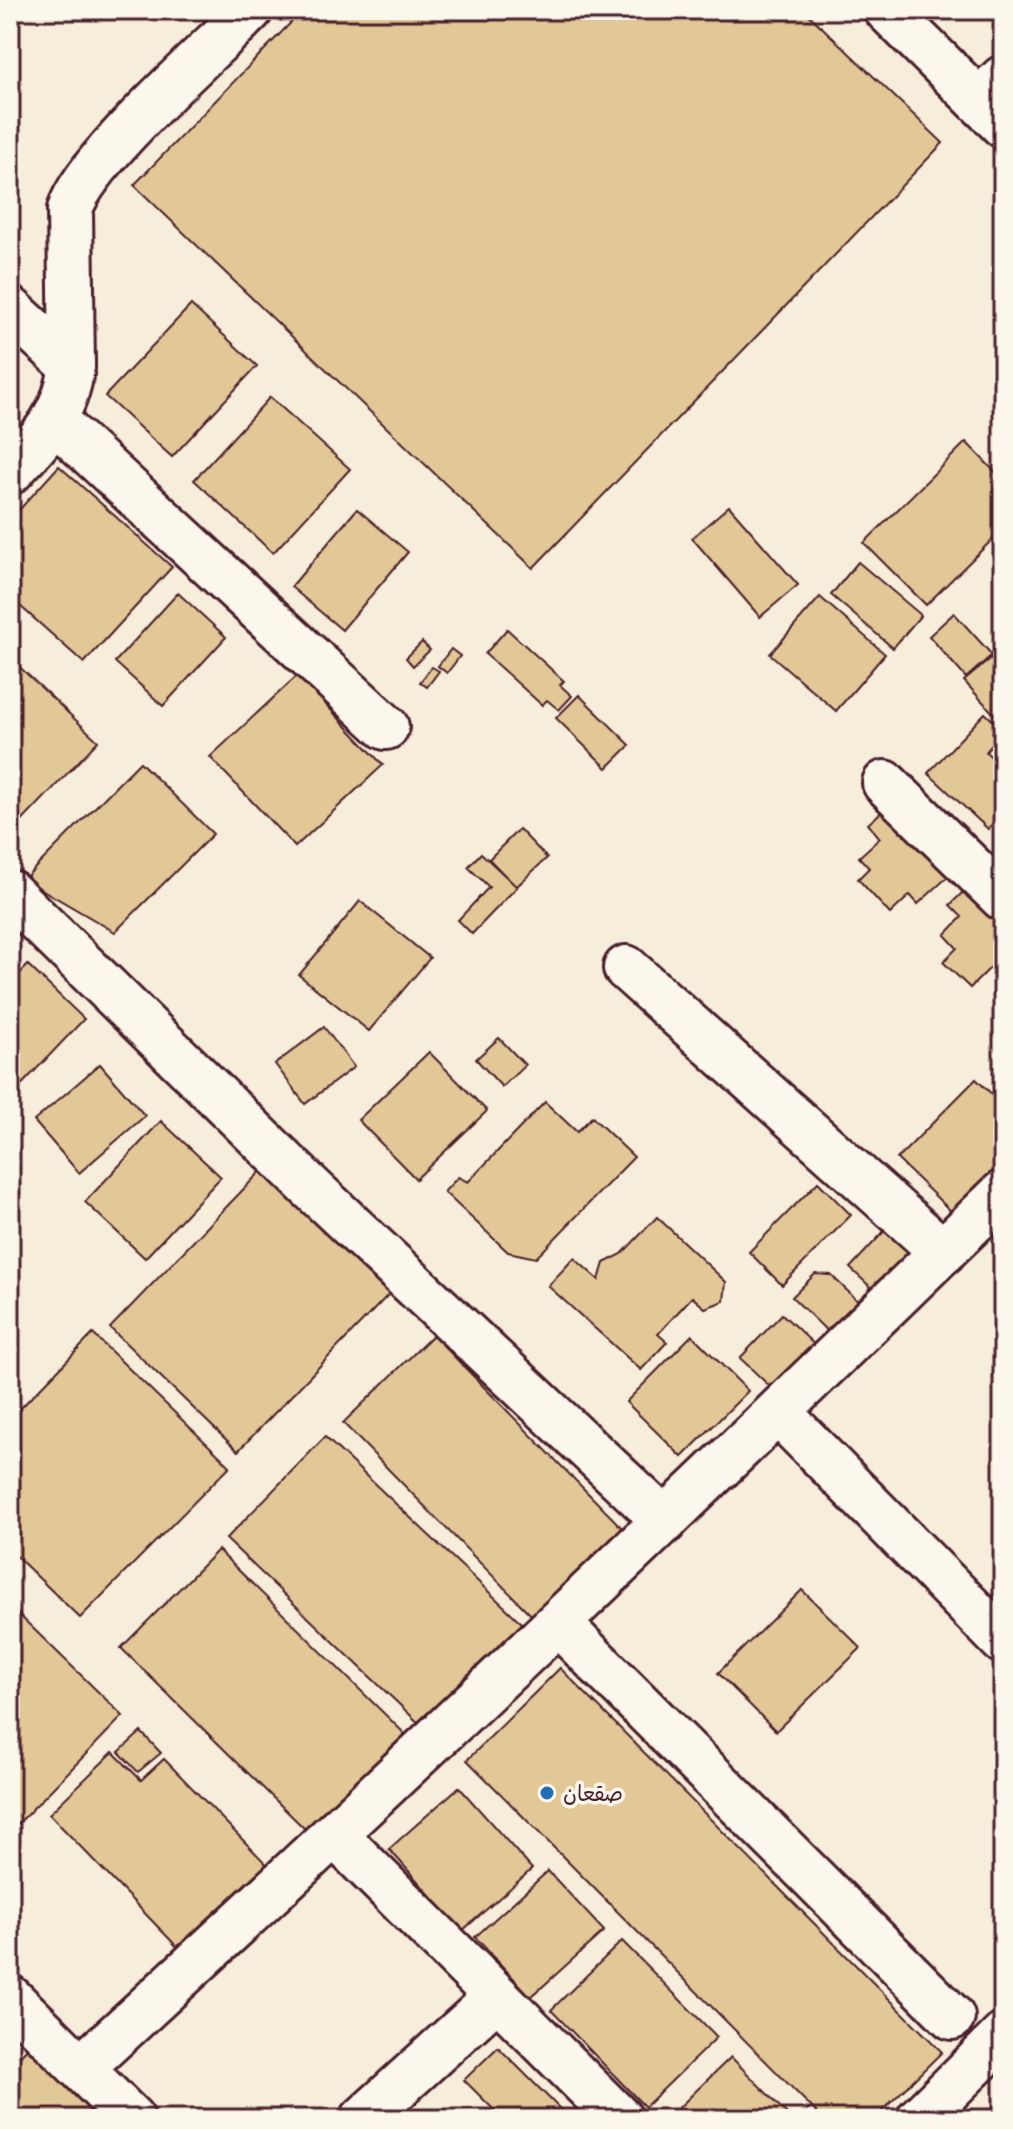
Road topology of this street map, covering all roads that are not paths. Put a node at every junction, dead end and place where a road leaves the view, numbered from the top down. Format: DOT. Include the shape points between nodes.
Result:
graph roads {
  1 [pos="250,10"];
  2 [pos="887,10"];
  3 [pos="995,101"];
  4 [pos="10,309"];
  5 [pos="72,366"];
  6 [pos="55,421"];
  7 [pos="10,472"];
  8 [pos="386,727"];
  9 [pos="885,783"];
  10 [pos="10,893"];
  11 [pos="1003,898"];
  12 [pos="626,968"];
  13 [pos="1003,1193"];
  14 [pos="943,1252"];
  15 [pos="778,1412"];
  16 [pos="665,1521"];
  17 [pos="558,1623"];
  18 [pos="1003,1641"];
  19 [pos="336,1836"];
  20 [pos="497,1997"];
  21 [pos="10,1998"];
  22 [pos="952,2017"];
  23 [pos="1003,2036"];
  24 [pos="81,2068"];
  25 [pos="928,2116"];
  26 [pos="612,2117"];
  27 [pos="132,2119"];
  28 [pos="363,2119"];
  1 -- 5 [label="street" via="99,162 75,193 70,210"];
  2 -- 3 [label="street"];
  4 -- 5 [label="street"];
  5 -- 6 [label="street" via="69,392"];
  6 -- 7 [label="street"];
  6 -- 8 [label="street"];
  9 -- 11 [label="street"];
  10 -- 16 [label="street" via="309,1186"];
  12 -- 14 [label="street"];
  13 -- 14 [label="street"];
  14 -- 15 [label="street"];
  15 -- 16 [label="street"];
  15 -- 18 [label="street"];
  16 -- 17 [label="street"];
  17 -- 19 [label="street"];
  17 -- 22 [label="street"];
  19 -- 20 [label="street"];
  19 -- 24 [label="street"];
  20 -- 26 [label="street"];
  20 -- 28 [label="street"];
  21 -- 24 [label="street"];
  23 -- 25 [label="street"];
  24 -- 27 [label="street"];
}
